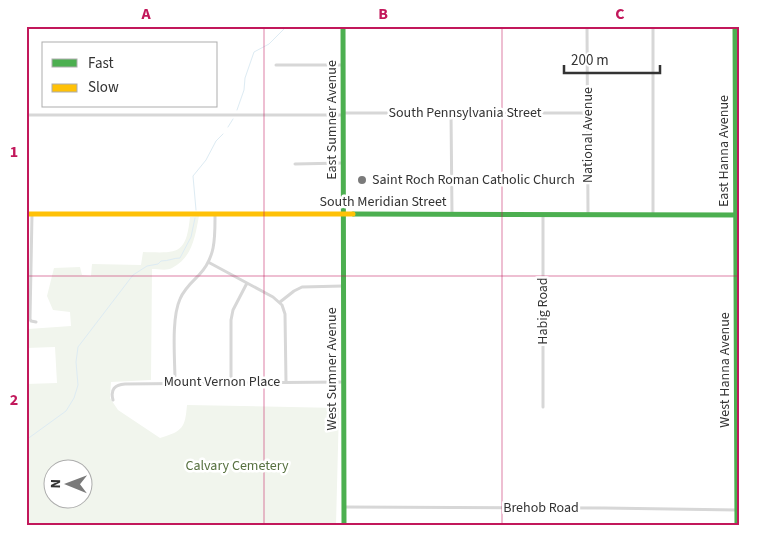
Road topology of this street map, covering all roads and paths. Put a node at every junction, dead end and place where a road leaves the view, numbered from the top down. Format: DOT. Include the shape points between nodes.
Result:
graph roads {
  1 [pos="342,26"];
  2 [pos="587,26"];
  3 [pos="653,26"];
  4 [pos="734,26"];
  5 [pos="737,48"];
  6 [pos="276,65"];
  7 [pos="343,65"];
  8 [pos="737,102"];
  9 [pos="451,113"];
  10 [pos="588,113"];
  11 [pos="343,114"];
  12 [pos="26,115"];
  13 [pos="737,160"];
  14 [pos="343,162"];
  15 [pos="295,164"];
  16 [pos="344,213"];
  17 [pos="29,214"];
  18 [pos="215,214"];
  19 [pos="452,214"];
  20 [pos="543,214"];
  21 [pos="588,214"];
  22 [pos="653,214"];
  23 [pos="737,215"];
  24 [pos="208,262"];
  25 [pos="247,283"];
  26 [pos="343,286"];
  27 [pos="280,302"];
  28 [pos="36,322"];
  29 [pos="175,382"];
  30 [pos="230,382"];
  31 [pos="286,382"];
  32 [pos="344,382"];
  33 [pos="113,400"];
  34 [pos="543,408"];
  35 [pos="344,507"];
  36 [pos="737,510"];
  37 [pos="344,525"];
  38 [pos="737,525"];
  1 -- 7 [label="main road, East Sumner Avenue"];
  2 -- 10 [label="street, National Avenue"];
  3 -- 22 [label="street"];
  4 -- 5 [label="main road, East Hanna Avenue"];
  5 -- 8 [label="main road, East Hanna Avenue"];
  6 -- 7 [label="street"];
  7 -- 11 [label="main road, East Sumner Avenue"];
  8 -- 13 [label="main road, East Hanna Avenue"];
  9 -- 10 [label="street, South Pennsylvania Street"];
  9 -- 11 [label="street, South Pennsylvania Street"];
  9 -- 19 [label="street"];
  10 -- 21 [label="street, National Avenue"];
  11 -- 12 [label="street, South Pennsylvania Street"];
  11 -- 14 [label="main road, East Sumner Avenue"];
  13 -- 23 [label="main road, East Hanna Avenue"];
  14 -- 15 [label="street"];
  14 -- 16 [label="main road, East Sumner Avenue"];
  16 -- 18 [label="main road, South Meridian Street"];
  16 -- 19 [label="main road, South Meridian Street"];
  16 -- 26 [label="main road, West Sumner Avenue"];
  17 -- 18 [label="main road, South Meridian Street"];
  17 -- 28 [label="street" via="30,319"];
  18 -- 24 [label="street" via="215,240"];
  19 -- 20 [label="main road, South Meridian Street"];
  20 -- 21 [label="main road, South Meridian Street"];
  20 -- 34 [label="street, Habig Road"];
  21 -- 22 [label="main road, South Meridian Street"];
  22 -- 23 [label="main road, South Meridian Street"];
  23 -- 36 [label="main road, West Hanna Avenue"];
  24 -- 25 [label="street"];
  24 -- 29 [label="street" via="185,290 177,306"];
  25 -- 27 [label="street"];
  25 -- 30 [label="street" via="230,320"];
  26 -- 27 [label="street" via="299,288"];
  26 -- 32 [label="main road, West Sumner Avenue"];
  27 -- 31 [label="street" via="286,317"];
  29 -- 30 [label="street, Mount Vernon Place"];
  29 -- 33 [label="street, Mount Vernon Place" via="118,385 112,390"];
  30 -- 31 [label="street, Mount Vernon Place"];
  31 -- 32 [label="street, Mount Vernon Place"];
  32 -- 35 [label="main road, West Sumner Avenue"];
  35 -- 36 [label="street, Brehob Road"];
  35 -- 37 [label="main road, West Sumner Avenue"];
  36 -- 38 [label="main road, West Hanna Avenue"];
}
